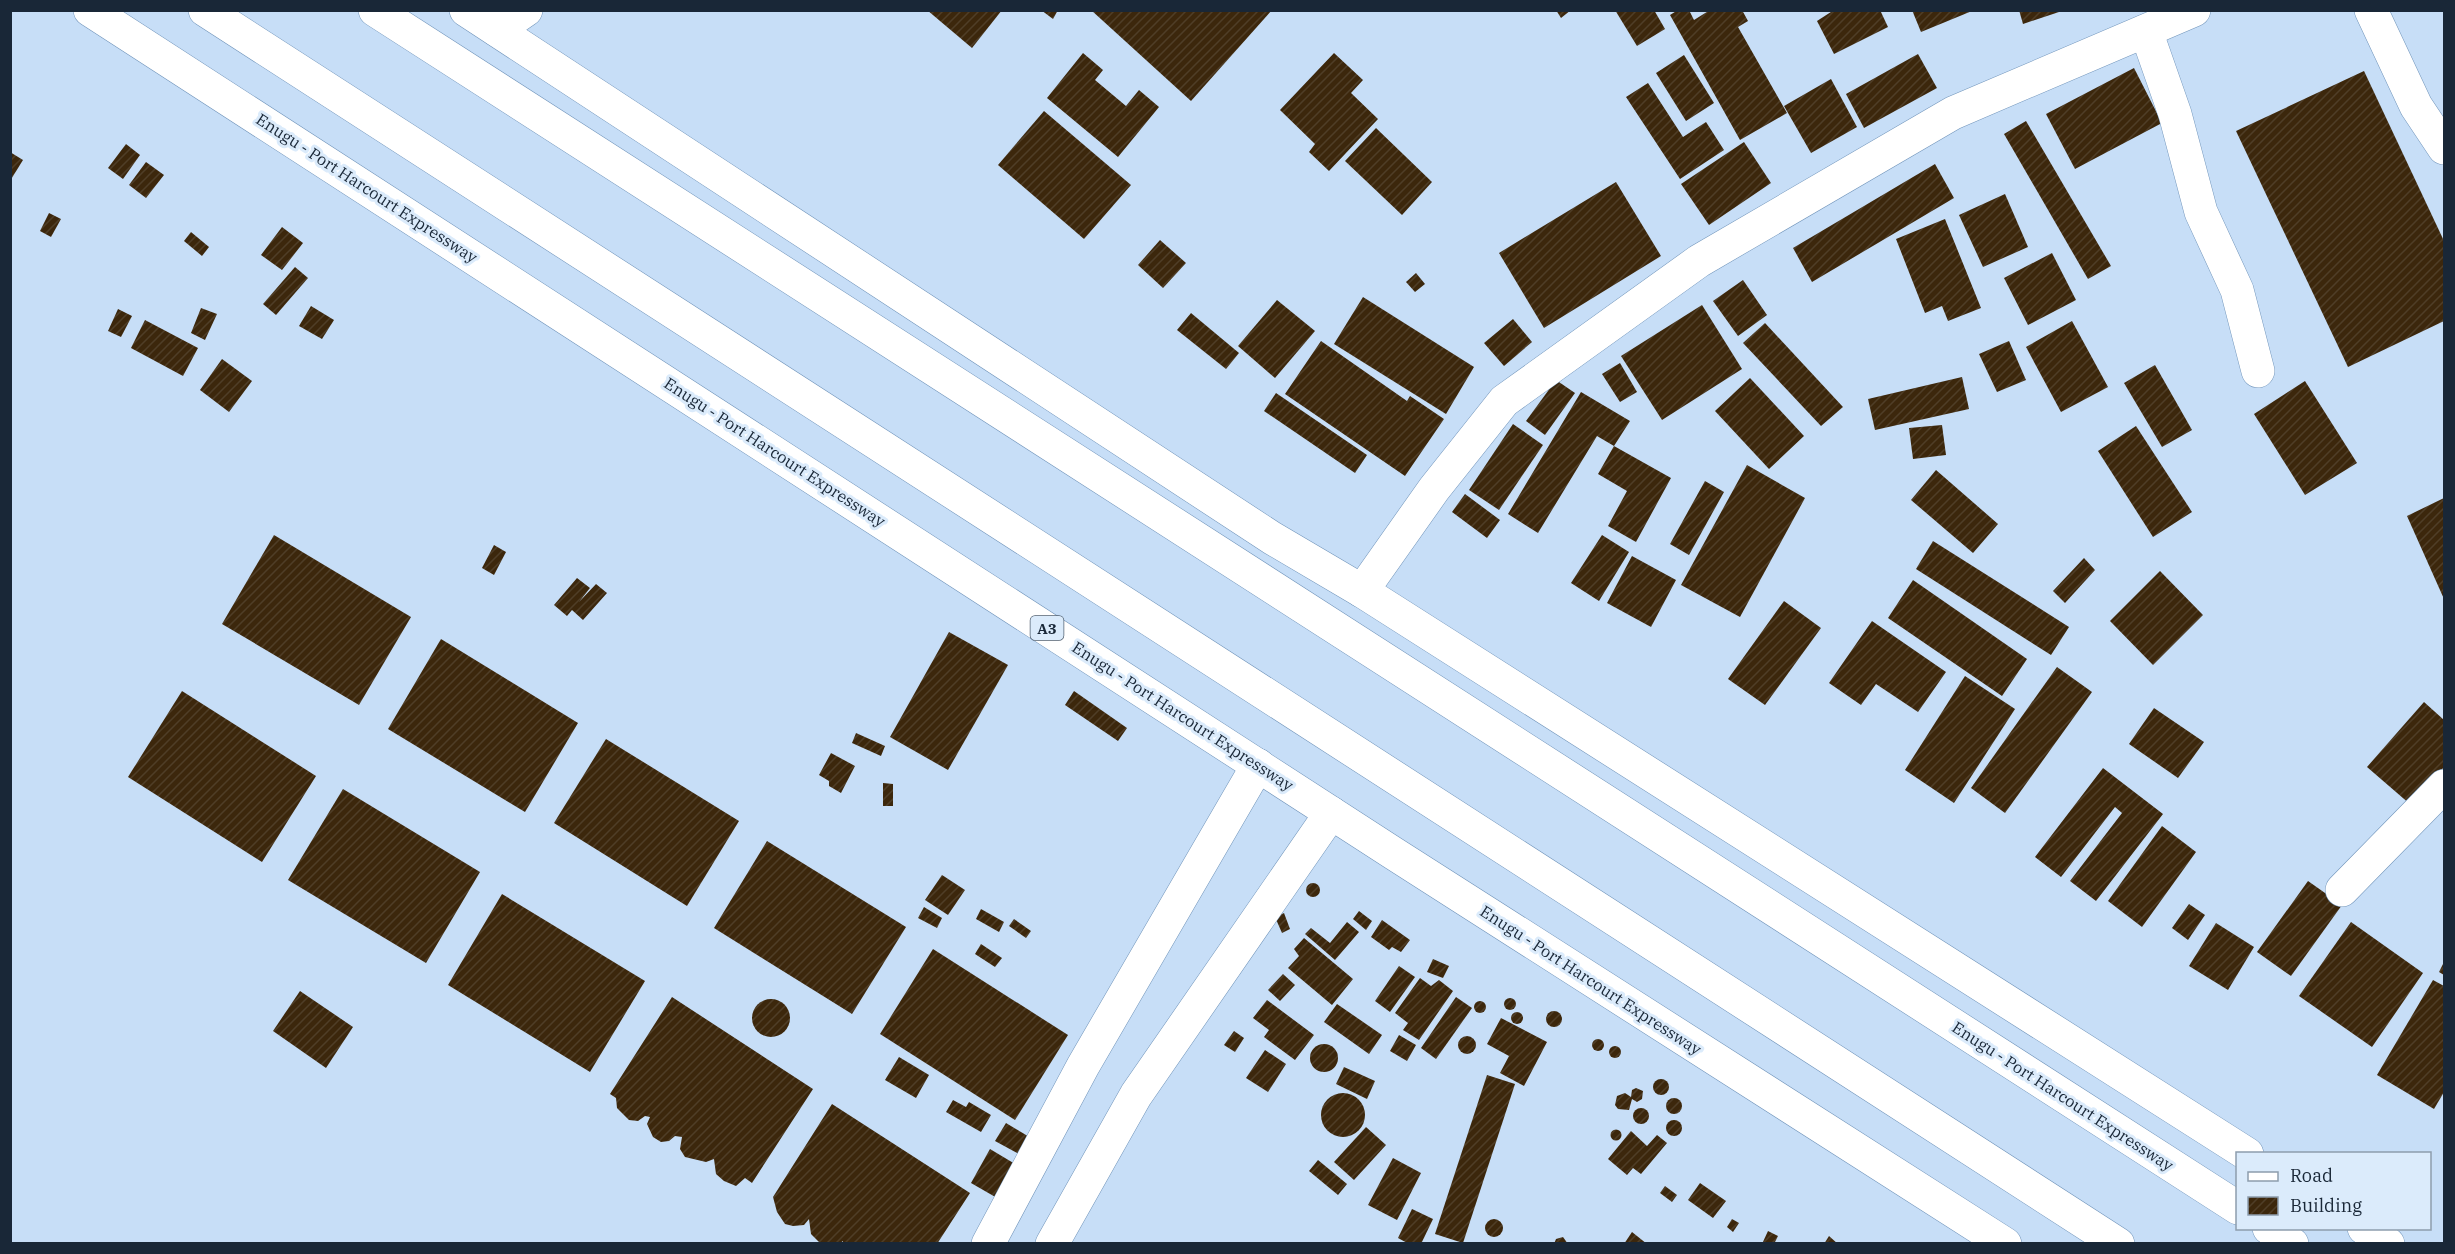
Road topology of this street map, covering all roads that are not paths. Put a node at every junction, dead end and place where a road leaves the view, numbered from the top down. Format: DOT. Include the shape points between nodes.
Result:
graph roads {
  1 [pos="90,10"];
  2 [pos="205,10"];
  3 [pos="375,10"];
  4 [pos="466,10"];
  5 [pos="526,10"];
  6 [pos="2194,10"];
  7 [pos="2371,10"];
  8 [pos="496,30"];
  9 [pos="2146,31"];
  10 [pos="2445,148"];
  11 [pos="2258,372"];
  12 [pos="1362,591"];
  13 [pos="1258,765"];
  14 [pos="2445,786"];
  15 [pos="1331,813"];
  16 [pos="2342,890"];
  17 [pos="2244,1152"];
  18 [pos="2236,1207"];
  19 [pos="2272,1230"];
  20 [pos="2367,1230"];
  21 [pos="988,1244"];
  22 [pos="1052,1244"];
  23 [pos="2005,1244"];
  24 [pos="2118,1244"];
  25 [pos="2292,1244"];
  26 [pos="2388,1244"];
  1 -- 13 [label="main road, Enugu - Port Harcourt Expressway / A3"];
  2 -- 24 [label="main road"];
  3 -- 18 [label="main road, Enugu - Port Harcourt Expressway"];
  4 -- 8 [label="main road"];
  5 -- 8 [label="main road"];
  6 -- 9 [label="main road"];
  7 -- 10 [label="main road" via="2416,106"];
  8 -- 12 [label="main road" via="1262,532"];
  9 -- 11 [label="main road" via="2175,114 2200,213 2237,290"];
  9 -- 12 [label="main road" via="1953,113 1689,268 1504,401 1434,489"];
  12 -- 17 [label="main road"];
  13 -- 15 [label="main road, Enugu - Port Harcourt Expressway / A3"];
  13 -- 21 [label="main road" via="1083,1066"];
  14 -- 16 [label="main road"];
  15 -- 22 [label="main road" via="1136,1095"];
  15 -- 23 [label="main road, Enugu - Port Harcourt Expressway / A3"];
  19 -- 25 [label="main road"];
  20 -- 26 [label="main road"];
}
